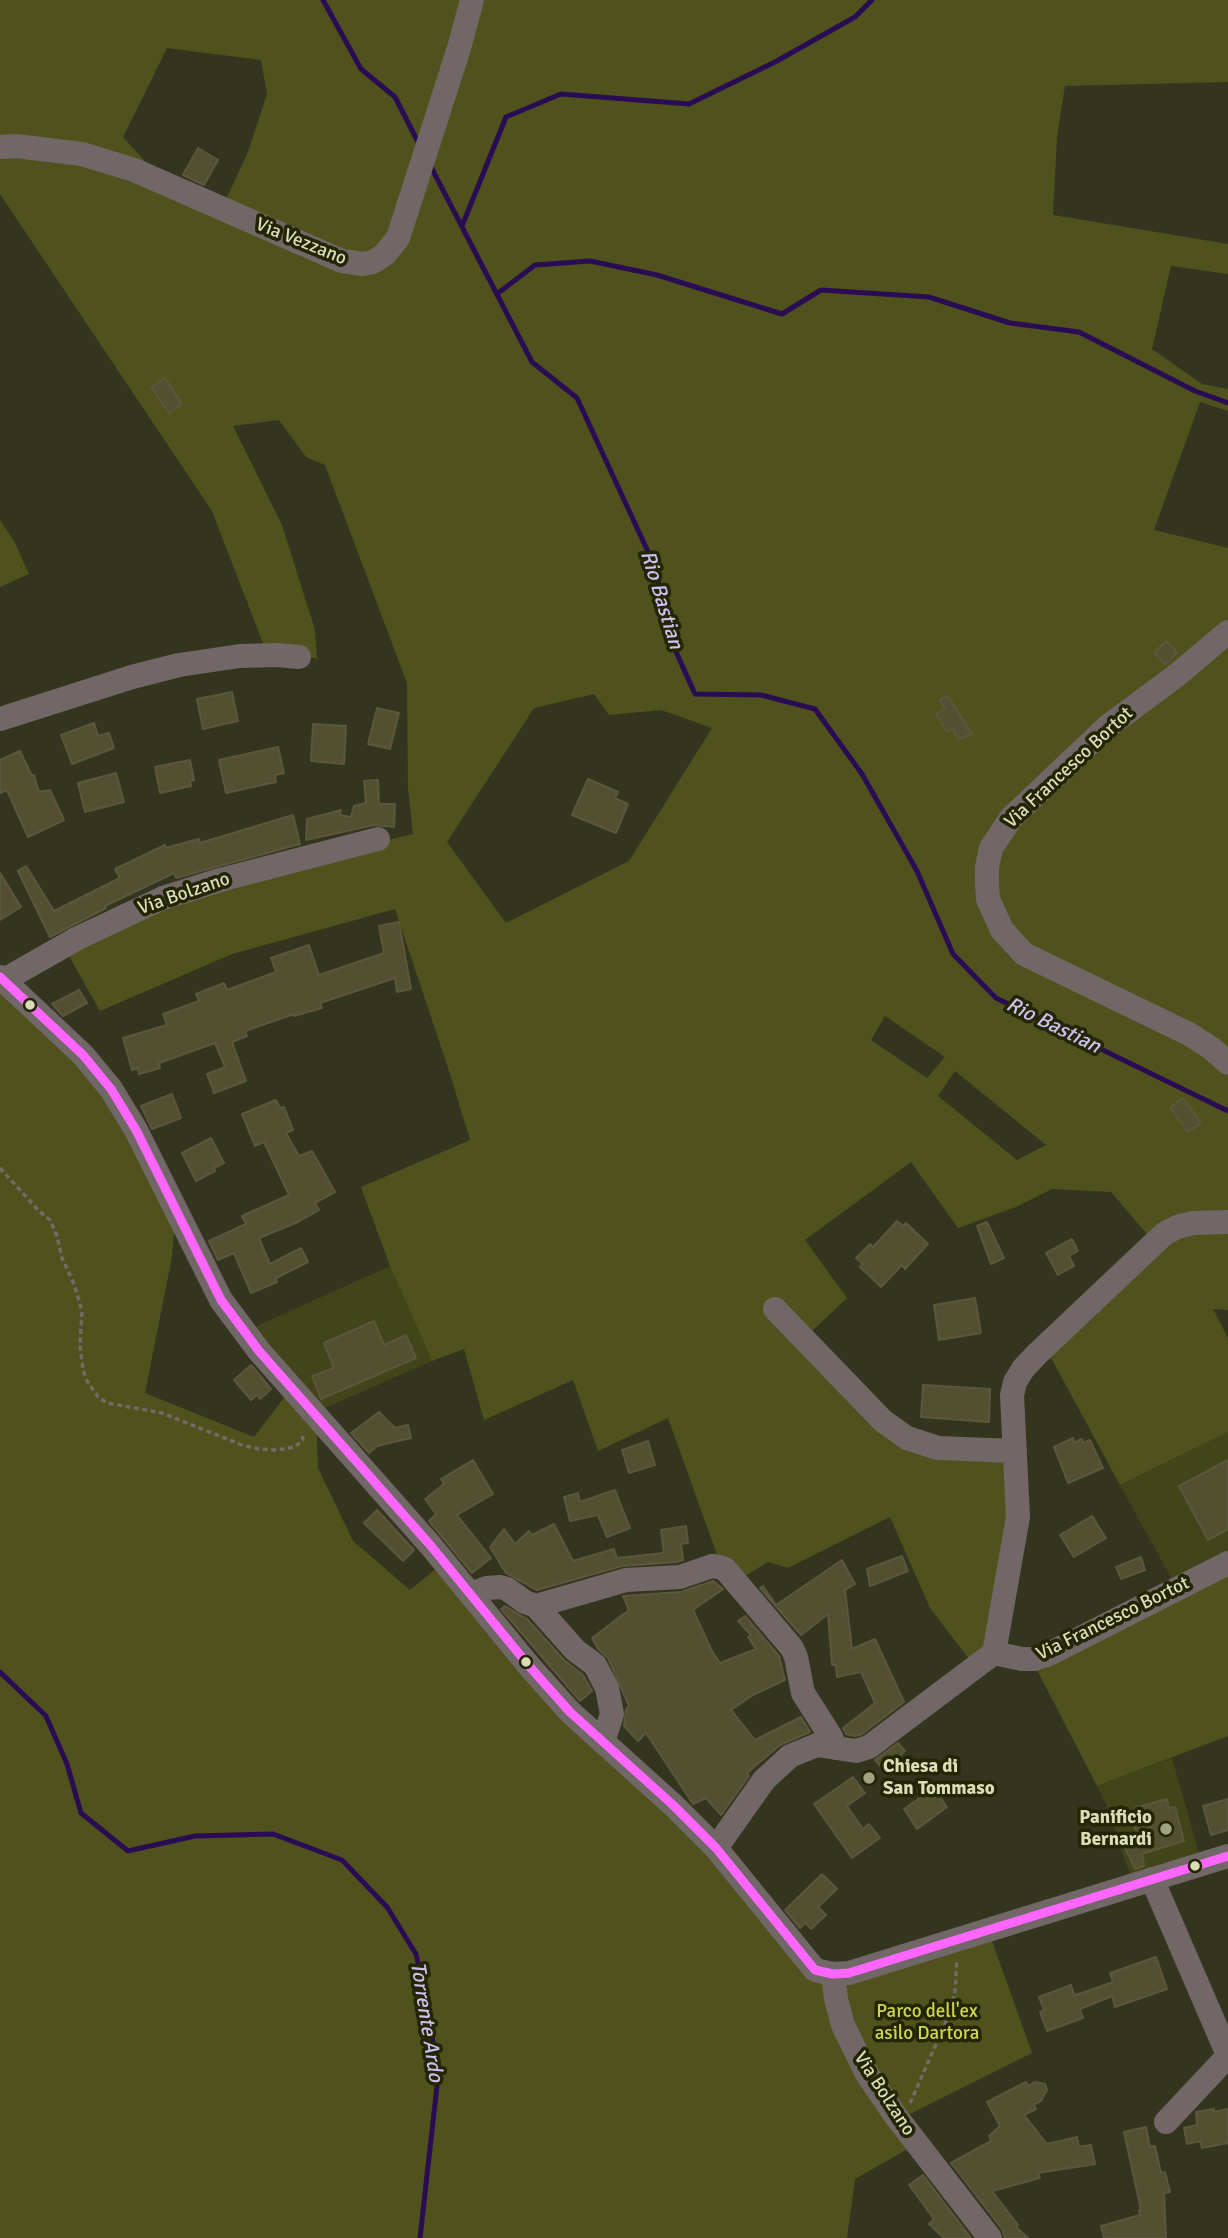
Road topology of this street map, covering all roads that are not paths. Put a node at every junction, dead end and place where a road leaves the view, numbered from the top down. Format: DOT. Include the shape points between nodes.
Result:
graph roads {
  1 [pos="472,0"];
  2 [pos="0,147"];
  3 [pos="1228,632"];
  4 [pos="299,657"];
  5 [pos="0,719"];
  6 [pos="378,839"];
  7 [pos="2,979"];
  8 [pos="1228,1063"];
  9 [pos="1228,1222"];
  10 [pos="775,1309"];
  11 [pos="1015,1451"];
  12 [pos="1228,1563"];
  13 [pos="471,1594"];
  14 [pos="536,1606"];
  15 [pos="994,1653"];
  16 [pos="603,1742"];
  17 [pos="835,1748"];
  18 [pos="716,1848"];
  19 [pos="1228,1856"];
  20 [pos="1152,1880"];
  21 [pos="833,1975"];
  22 [pos="1228,2055"];
  23 [pos="1166,2122"];
  24 [pos="990,2238"];
  1 -- 2 [label="street, Via Vezzano" via="398,238 373,262 342,261 134,170 82,154"];
  3 -- 8 [label="street, Via Francesco Bortot" via="1107,727 1011,818 991,848 987,884 988,899 1002,930 1024,954 1189,1034"];
  4 -- 5 [label="street" via="240,656 179,665"];
  6 -- 7 [label="street, Via Bolzano" via="163,898"];
  7 -- 13 [label="street, Via Bolzano" via="83,1055 111,1089 235,1320"];
  9 -- 11 [label="street" via="1193,1223 1164,1234 1023,1369 1012,1395"];
  10 -- 11 [label="street" via="883,1421 906,1438 938,1448"];
  11 -- 15 [label="street" via="1018,1517"];
  12 -- 15 [label="street, Via Francesco Bortot" via="1049,1654 1023,1660"];
  13 -- 14 [label="street" via="507,1588"];
  13 -- 16 [label="street, Via Bolzano" via="553,1694"];
  14 -- 16 [label="street" via="575,1650 595,1664 607,1688 612,1714"];
  14 -- 17 [label="street" via="626,1580 680,1577 712,1566 725,1569 792,1648 803,1693"];
  15 -- 17 [label="street" via="869,1747 856,1751"];
  16 -- 18 [label="street, Via Bolzano"];
  17 -- 18 [label="street" via="810,1747 781,1764 764,1780"];
  18 -- 21 [label="street, Via Bolzano" via="808,1964"];
  19 -- 20 [label="street"];
  20 -- 21 [label="street"];
  20 -- 22 [label="street"];
  21 -- 24 [label="street, Via Bolzano" via="836,1999 856,2054 896,2117"];
  22 -- 23 [label="street"];
}
